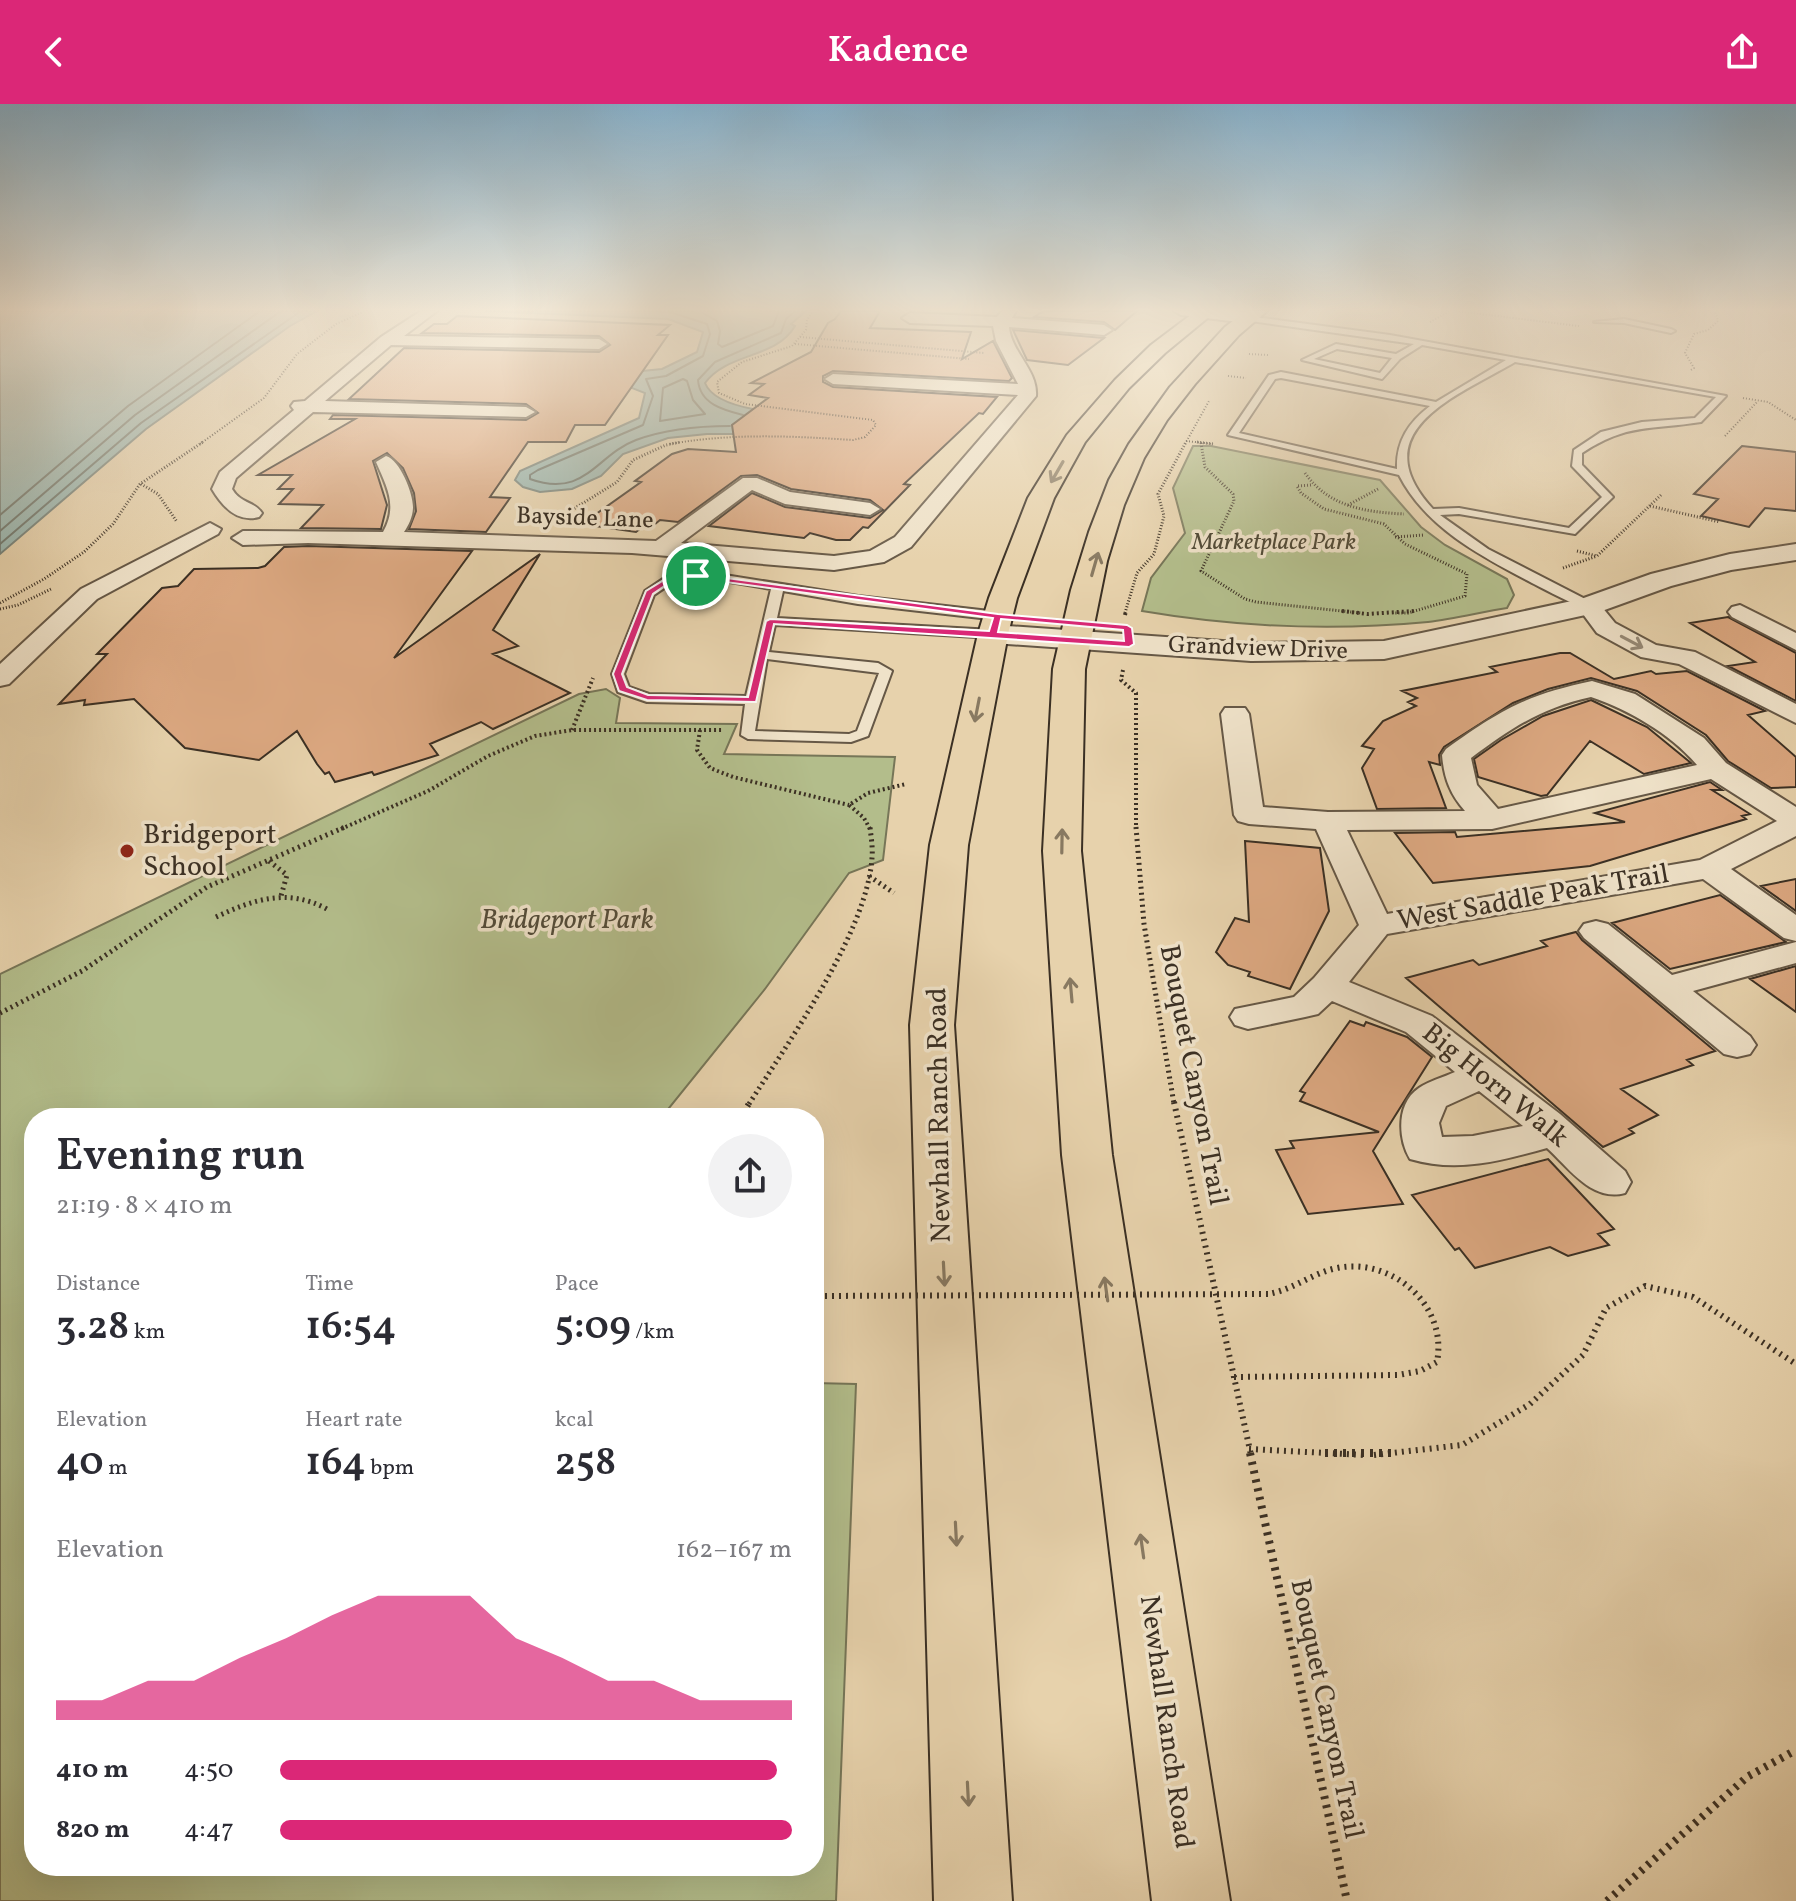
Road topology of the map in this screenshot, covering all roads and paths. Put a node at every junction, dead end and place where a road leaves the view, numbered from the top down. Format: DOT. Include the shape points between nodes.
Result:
graph roads {
  1 [pos="266,395"];
  2 [pos="312,395"];
  3 [pos="316,395"];
  4 [pos="723,395"];
  5 [pos="1026,395"];
  6 [pos="1113,395"];
  7 [pos="1173,395"];
  8 [pos="1212,395"];
  9 [pos="1260,395"];
  10 [pos="1386,395"];
  11 [pos="1456,395"];
  12 [pos="1716,395"];
  13 [pos="1722,396"];
  14 [pos="1758,401"];
  15 [pos="1439,405"];
  16 [pos="302,406"];
  17 [pos="526,412"];
  18 [pos="1725,436"];
  19 [pos="1201,443"];
  20 [pos="386,462"];
  21 [pos="1308,464"];
  22 [pos="1403,473"];
  23 [pos="1311,485"];
  24 [pos="1380,488"];
  25 [pos="1348,506"];
  26 [pos="1649,506"];
  27 [pos="870,509"];
  28 [pos="1432,512"];
  29 [pos="252,513"];
  30 [pos="1414,514"];
  31 [pos="281,522"];
  32 [pos="1720,522"];
  33 [pos="555,524"];
  34 [pos="225,532"];
  35 [pos="1419,535"];
  36 [pos="308,536"];
  37 [pos="1395,537"];
  38 [pos="389,540"];
  39 [pos="661,548"];
  40 [pos="1796,552"];
  41 [pos="778,586"];
  42 [pos="0,603"];
  43 [pos="1589,606"];
  44 [pos="1740,612"];
  45 [pos="770,621"];
  46 [pos="995,625"];
  47 [pos="1076,631"];
  48 [pos="1128,636"];
  49 [pos="1796,643"];
  50 [pos="762,655"];
  51 [pos="0,678"];
  52 [pos="752,700"];
  53 [pos="1793,711"];
  54 [pos="1235,714"];
  55 [pos="700,730"];
  56 [pos="748,730"];
  57 [pos="1716,769"];
  58 [pos="906,784"];
  59 [pos="849,805"];
  60 [pos="1492,820"];
  61 [pos="1328,821"];
  62 [pos="1796,822"];
  63 [pos="268,861"];
  64 [pos="1709,868"];
  65 [pos="869,876"];
  66 [pos="894,893"];
  67 [pos="281,896"];
  68 [pos="327,909"];
  69 [pos="216,917"];
  70 [pos="1376,926"];
  71 [pos="1596,931"];
  72 [pos="1796,931"];
  73 [pos="1796,952"];
  74 [pos="1327,986"];
  75 [pos="1668,987"];
  76 [pos="0,1013"];
  77 [pos="1248,1017"];
  78 [pos="1737,1045"];
  79 [pos="1482,1075"];
  80 [pos="746,1108"];
  81 [pos="1554,1132"];
  82 [pos="1610,1182"];
  83 [pos="824,1296"];
  84 [pos="1796,1364"];
  85 [pos="1234,1377"];
  86 [pos="1249,1449"];
  87 [pos="1796,1750"];
  88 [pos="973,1901"];
  89 [pos="1191,1901"];
  90 [pos="1347,1901"];
  91 [pos="1607,1901"];
  1 -- 42 [label="path" via="140,484 110,527 74,560"];
  2 -- 16 [label="street"];
  3 -- 16 [label="street"];
  4 -- 33 [label="path" via="745,404 873,420 876,425 865,437 839,441 765,435 666,445 633,460 617,482"];
  5 -- 39 [label="street, Bayside Lane" via="891,551 859,561 806,561"];
  6 -- 46 [label="main road, Newhall Ranch Road, one-way" via="1075,440 1041,498"];
  47 -- 7 [label="main road, Newhall Ranch Road, one-way" via="1105,527 1131,460"];
  8 -- 48 [label="path, Bouquet Canyon Trail" via="1158,494 1164,516 1154,554 1137,573 1124,613"];
  9 -- 22 [label="lane" via="1233,435"];
  10 -- 15 [label="lane"];
  11 -- 15 [label="lane"];
  12 -- 13 [label="lane"];
  13 -- 28 [label="lane" via="1698,420 1604,434 1577,452 1577,466 1608,497 1571,532 1459,511"];
  14 -- 18 [label="path"];
  15 -- 22 [label="lane" via="1414,424 1407,437"];
  16 -- 17 [label="street"];
  16 -- 29 [label="street" via="227,476 222,489 231,504"];
  16 -- 34 [label="street" via="224,465 208,484 207,499"];
  19 -- 37 [label="path" via="1205,467 1234,501 1201,571 1245,599 1367,614 1408,613 1465,596 1467,574"];
  20 -- 38 [label="street" via="404,504 403,519"];
  21 -- 23 [label="path" via="1305,472"];
  22 -- 28 [label="lane"];
  23 -- 25 [label="path"];
  23 -- 37 [label="path" via="1297,486 1324,509 1384,524"];
  24 -- 25 [label="path"];
  25 -- 30 [label="path"];
  26 -- 32 [label="path"];
  27 -- 39 [label="street" via="785,498 750,482"];
  28 -- 43 [label="lane" via="1497,559"];
  29 -- 31 [label="street, Bayside Lane" via="276,516"];
  29 -- 34 [label="street"];
  31 -- 34 [label="street" via="265,533"];
  31 -- 36 [label="street, Bayside Lane"];
  34 -- 36 [label="street, Bayside Lane"];
  34 -- 51 [label="street" via="166,554 89,594"];
  35 -- 37 [label="path"];
  36 -- 38 [label="street, Bayside Lane"];
  38 -- 39 [label="street, Bayside Lane"];
  40 -- 43 [label="street, Grandview Drive" via="1730,562"];
  41 -- 45 [label="lane"];
  41 -- 46 [label="lane"];
  41 -- 52 [label="lane" via="696,576 656,586 618,674 623,689 647,698"];
  43 -- 48 [label="street, Grandview Drive" via="1384,650 1324,653"];
  43 -- 53 [label="street" via="1606,628 1650,652 1686,657"];
  44 -- 49 [label="street"];
  45 -- 46 [label="lane"];
  45 -- 50 [label="lane"];
  46 -- 47 [label="street, Grandview Drive"];
  46 -- 88 [label="main road, Newhall Ranch Road, one-way" via="949,845 932,1025"];
  47 -- 48 [label="street, Grandview Drive"];
  89 -- 47 [label="main road, Newhall Ranch Road, one-way" via="1087,1155 1071,987 1062,851 1069,669"];
  48 -- 85 [label="path, Bouquet Canyon Trail" via="1130,659 1121,680 1136,693 1140,889 1164,1060"];
  50 -- 52 [label="lane"];
  50 -- 56 [label="lane" via="886,671 863,733 851,738 748,735"];
  52 -- 56 [label="lane"];
  54 -- 61 [label="street" via="1249,815"];
  55 -- 56 [label="path"];
  55 -- 59 [label="path" via="697,750 710,768"];
  55 -- 63 [label="path" via="572,730 535,736 428,791"];
  57 -- 60 [label="street"];
  57 -- 60 [label="street" via="1694,744 1626,700 1592,689 1551,698 1507,718 1456,755 1464,794"];
  57 -- 62 [label="street"];
  58 -- 59 [label="path" via="877,790"];
  59 -- 65 [label="path" via="869,825"];
  60 -- 61 [label="street"];
  61 -- 70 [label="street"];
  62 -- 64 [label="street, West Saddle Peak Trail"];
  63 -- 67 [label="path" via="287,875"];
  63 -- 76 [label="path" via="207,887 82,971"];
  64 -- 70 [label="street, West Saddle Peak Trail"];
  64 -- 72 [label="street"];
  65 -- 66 [label="path"];
  65 -- 80 [label="path" via="841,952"];
  67 -- 68 [label="path" via="309,899"];
  67 -- 69 [label="path" via="243,903"];
  70 -- 74 [label="street, West Saddle Peak Trail"];
  71 -- 75 [label="street"];
  73 -- 75 [label="street"];
  74 -- 77 [label="street, West Saddle Peak Trail" via="1305,1006"];
  74 -- 79 [label="street, Big Horn Walk" via="1419,1024"];
  75 -- 78 [label="street"];
  79 -- 81 [label="street, Big Horn Walk"];
  79 -- 81 [label="street" via="1430,1098 1419,1123 1424,1149 1478,1151"];
  81 -- 82 [label="street, Big Horn Walk"];
  83 -- 85 [label="path, bridge" via="1268,1294 1296,1289 1321,1272 1340,1267 1380,1269 1403,1280 1421,1298 1440,1349 1437,1362 1398,1375"];
  84 -- 86 [label="path" via="1693,1297 1645,1286 1606,1308 1583,1355 1530,1404 1462,1445 1371,1455"];
  85 -- 86 [label="path, Bouquet Canyon Trail"];
  86 -- 90 [label="path, Bouquet Canyon Trail"];
  87 -- 91 [label="path" via="1747,1777"];
}
